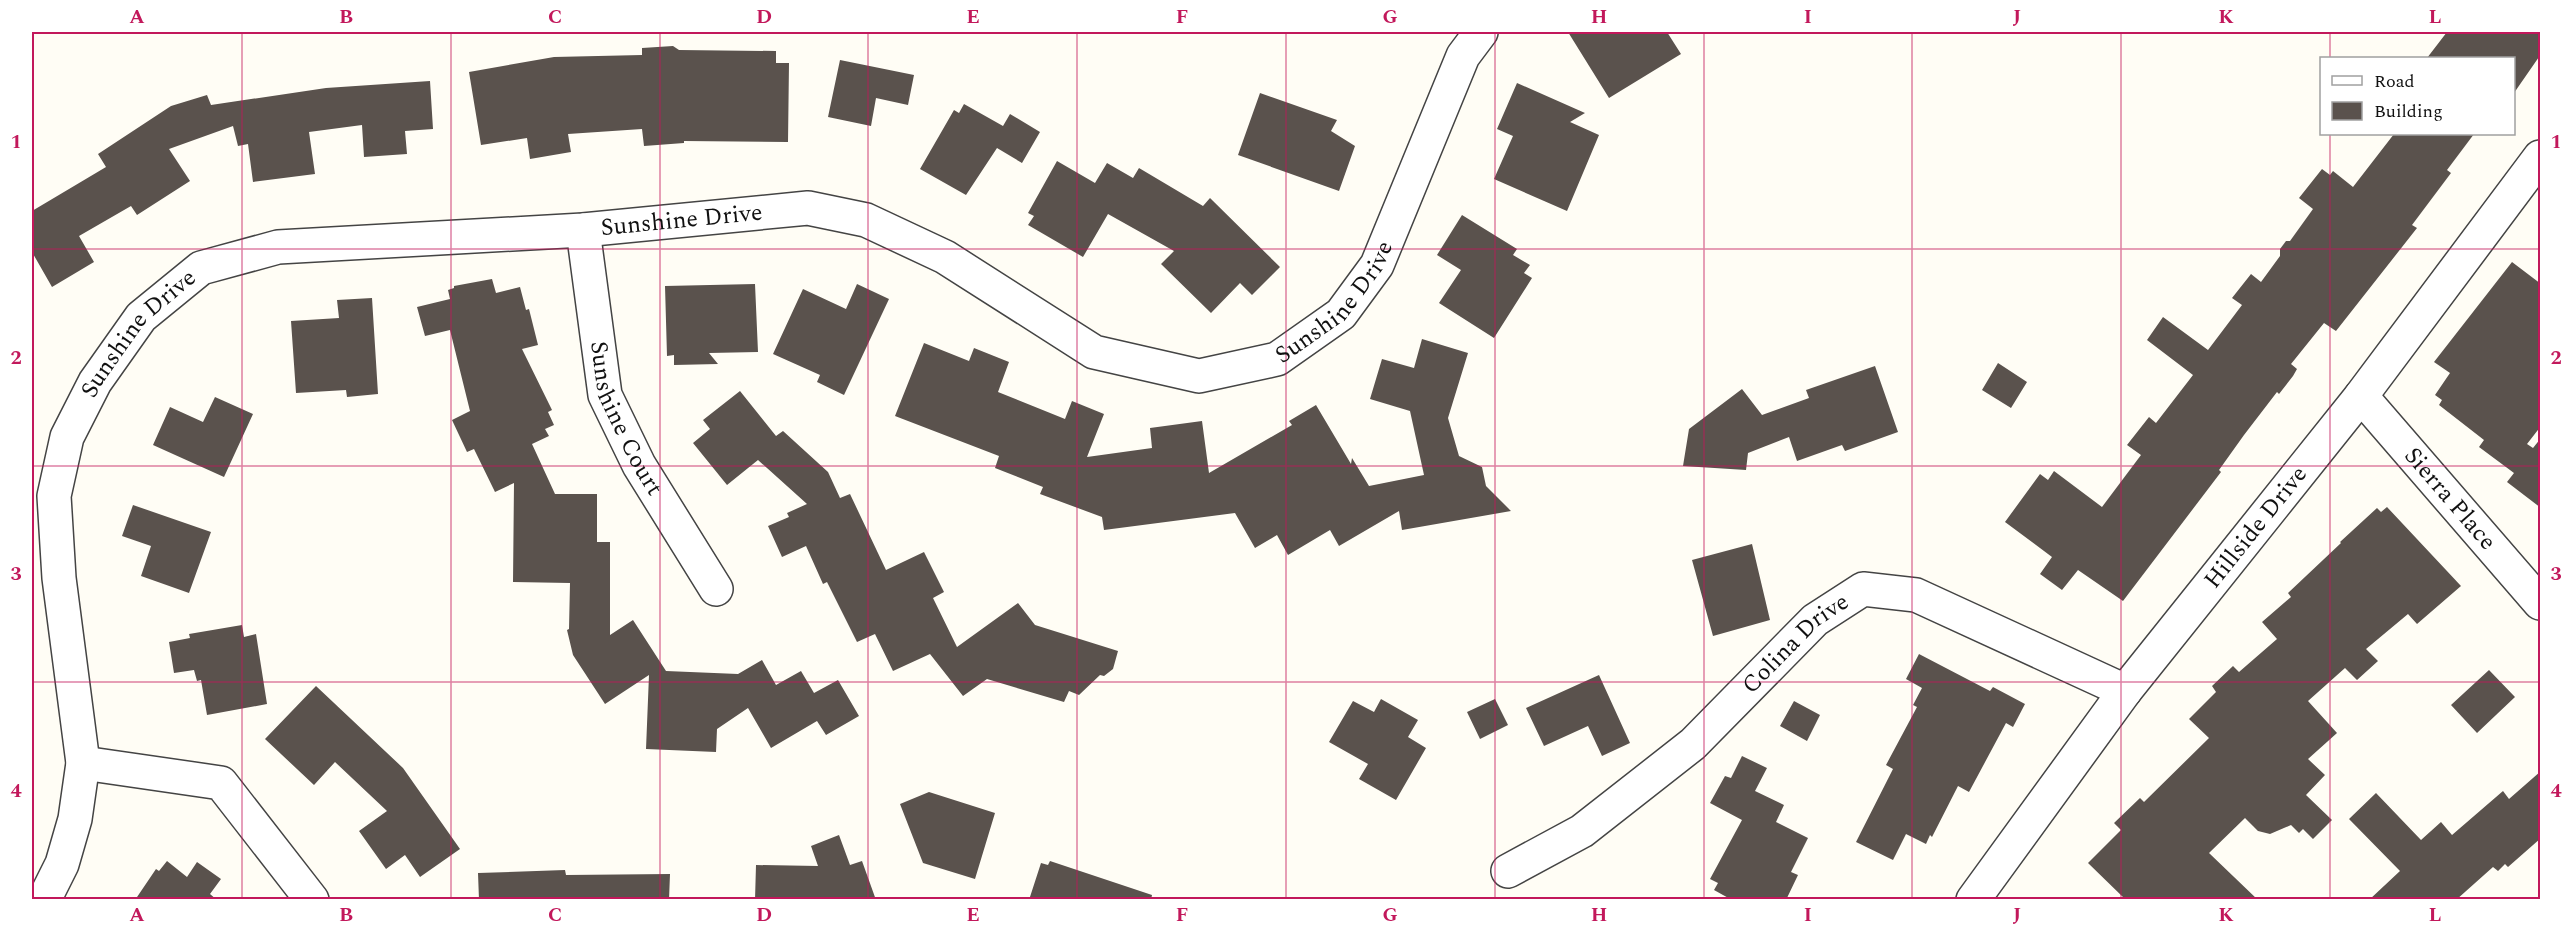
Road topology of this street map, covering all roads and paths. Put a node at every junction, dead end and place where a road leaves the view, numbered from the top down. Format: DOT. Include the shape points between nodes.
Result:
graph roads {
  1 [pos="1481,32"];
  2 [pos="2541,157"];
  3 [pos="583,230"];
  4 [pos="2361,396"];
  5 [pos="716,589"];
  6 [pos="2541,603"];
  7 [pos="2125,691"];
  8 [pos="83,763"];
  9 [pos="1508,871"];
  10 [pos="44,900"];
  11 [pos="312,900"];
  12 [pos="1973,900"];
  1 -- 3 [label="street, Sunshine Drive" via="1463,56 1377,265 1341,314 1277,358 1199,376 1094,352 945,257 866,220 808,208"];
  2 -- 4 [label="street, Hillside Drive"];
  3 -- 5 [label="street, Sunshine Court" via="605,395 639,465"];
  3 -- 8 [label="street, Sunshine Drive" via="278,247 201,268 141,317 95,382 68,437 54,496 59,578"];
  4 -- 6 [label="street, Sierra Place"];
  4 -- 7 [label="street, Hillside Drive"];
  7 -- 9 [label="street, Colina Drive" via="1916,595 1863,589 1815,620 1693,744 1581,831"];
  7 -- 12 [label="street, Hillside Drive"];
  8 -- 10 [label="street" via="75,819 62,864"];
  8 -- 11 [label="street" via="221,783"];
}
